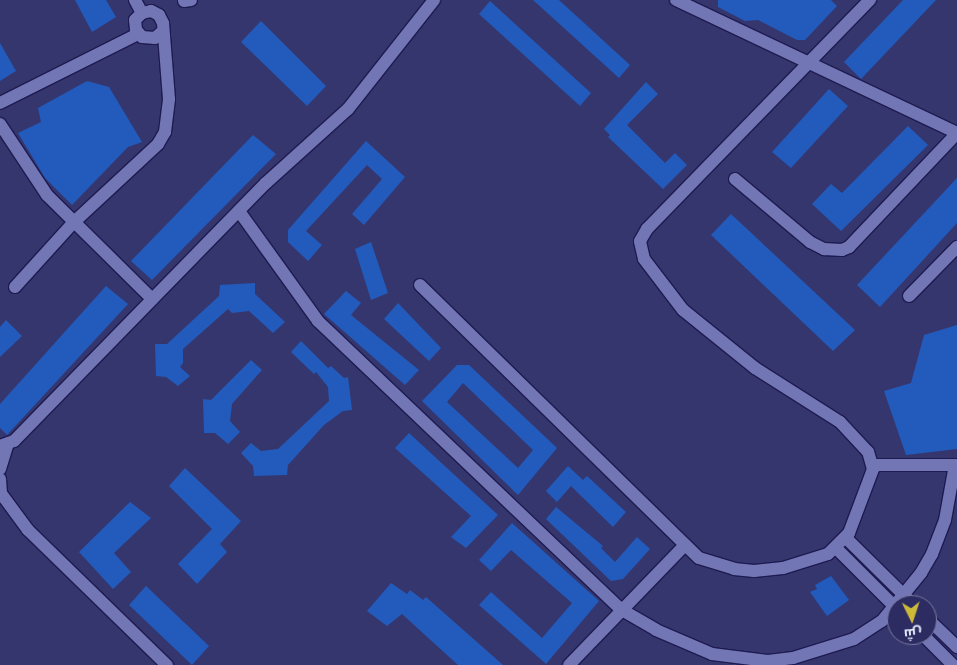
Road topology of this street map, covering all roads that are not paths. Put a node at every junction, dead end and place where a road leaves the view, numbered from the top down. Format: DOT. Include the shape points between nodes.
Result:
graph roads {
  1 [pos="135,0"];
  2 [pos="434,0"];
  3 [pos="676,0"];
  4 [pos="870,0"];
  5 [pos="142,13"];
  6 [pos="162,32"];
  7 [pos="138,34"];
  8 [pos="808,62"];
  9 [pos="0,104"];
  10 [pos="0,124"];
  11 [pos="957,133"];
  12 [pos="735,179"];
  13 [pos="239,211"];
  14 [pos="73,223"];
  15 [pos="957,247"];
  16 [pos="420,285"];
  17 [pos="15,287"];
  18 [pos="909,296"];
  19 [pos="152,300"];
  20 [pos="4,445"];
  21 [pos="873,465"];
  22 [pos="956,465"];
  23 [pos="0,469"];
  24 [pos="0,478"];
  25 [pos="1,494"];
  26 [pos="846,538"];
  27 [pos="685,545"];
  28 [pos="836,548"];
  29 [pos="904,595"];
  30 [pos="887,599"];
  31 [pos="622,610"];
  32 [pos="887,617"];
  33 [pos="937,628"];
  34 [pos="933,645"];
  35 [pos="957,647"];
  36 [pos="167,665"];
  37 [pos="569,665"];
  38 [pos="954,665"];
  1 -- 5 [label="street"];
  2 -- 13 [label="street" via="348,109"];
  3 -- 8 [label="street"];
  4 -- 8 [label="street"];
  5 -- 6 [label="street" via="151,11 160,15"];
  5 -- 7 [label="street" via="135,25"];
  6 -- 7 [label="street" via="150,39"];
  6 -- 14 [label="street" via="169,99 165,132 158,144"];
  7 -- 9 [label="street"];
  8 -- 11 [label="street"];
  8 -- 21 [label="street" via="647,229 640,249 683,310 755,368 840,422 858,438"];
  10 -- 14 [label="street" via="47,195"];
  11 -- 12 [label="street" via="849,247 842,250 824,249 810,242"];
  13 -- 19 [label="street"];
  13 -- 31 [label="street" via="318,321"];
  14 -- 17 [label="street"];
  14 -- 19 [label="street"];
  15 -- 18 [label="street"];
  16 -- 27 [label="street"];
  19 -- 20 [label="street"];
  20 -- 23 [label="street"];
  21 -- 22 [label="street"];
  21 -- 26 [label="street"];
  22 -- 29 [label="street" via="945,520 932,554"];
  24 -- 25 [label="street"];
  25 -- 36 [label="street" via="28,530"];
  26 -- 28 [label="street"];
  26 -- 29 [label="street"];
  27 -- 28 [label="street" via="699,558 716,565 754,571 815,560"];
  27 -- 31 [label="street"];
  28 -- 30 [label="street"];
  31 -- 32 [label="street" via="656,630 712,654 768,661 824,651 854,639"];
  31 -- 37 [label="street"];
  33 -- 35 [label="street"];
  34 -- 38 [label="street"];
}
